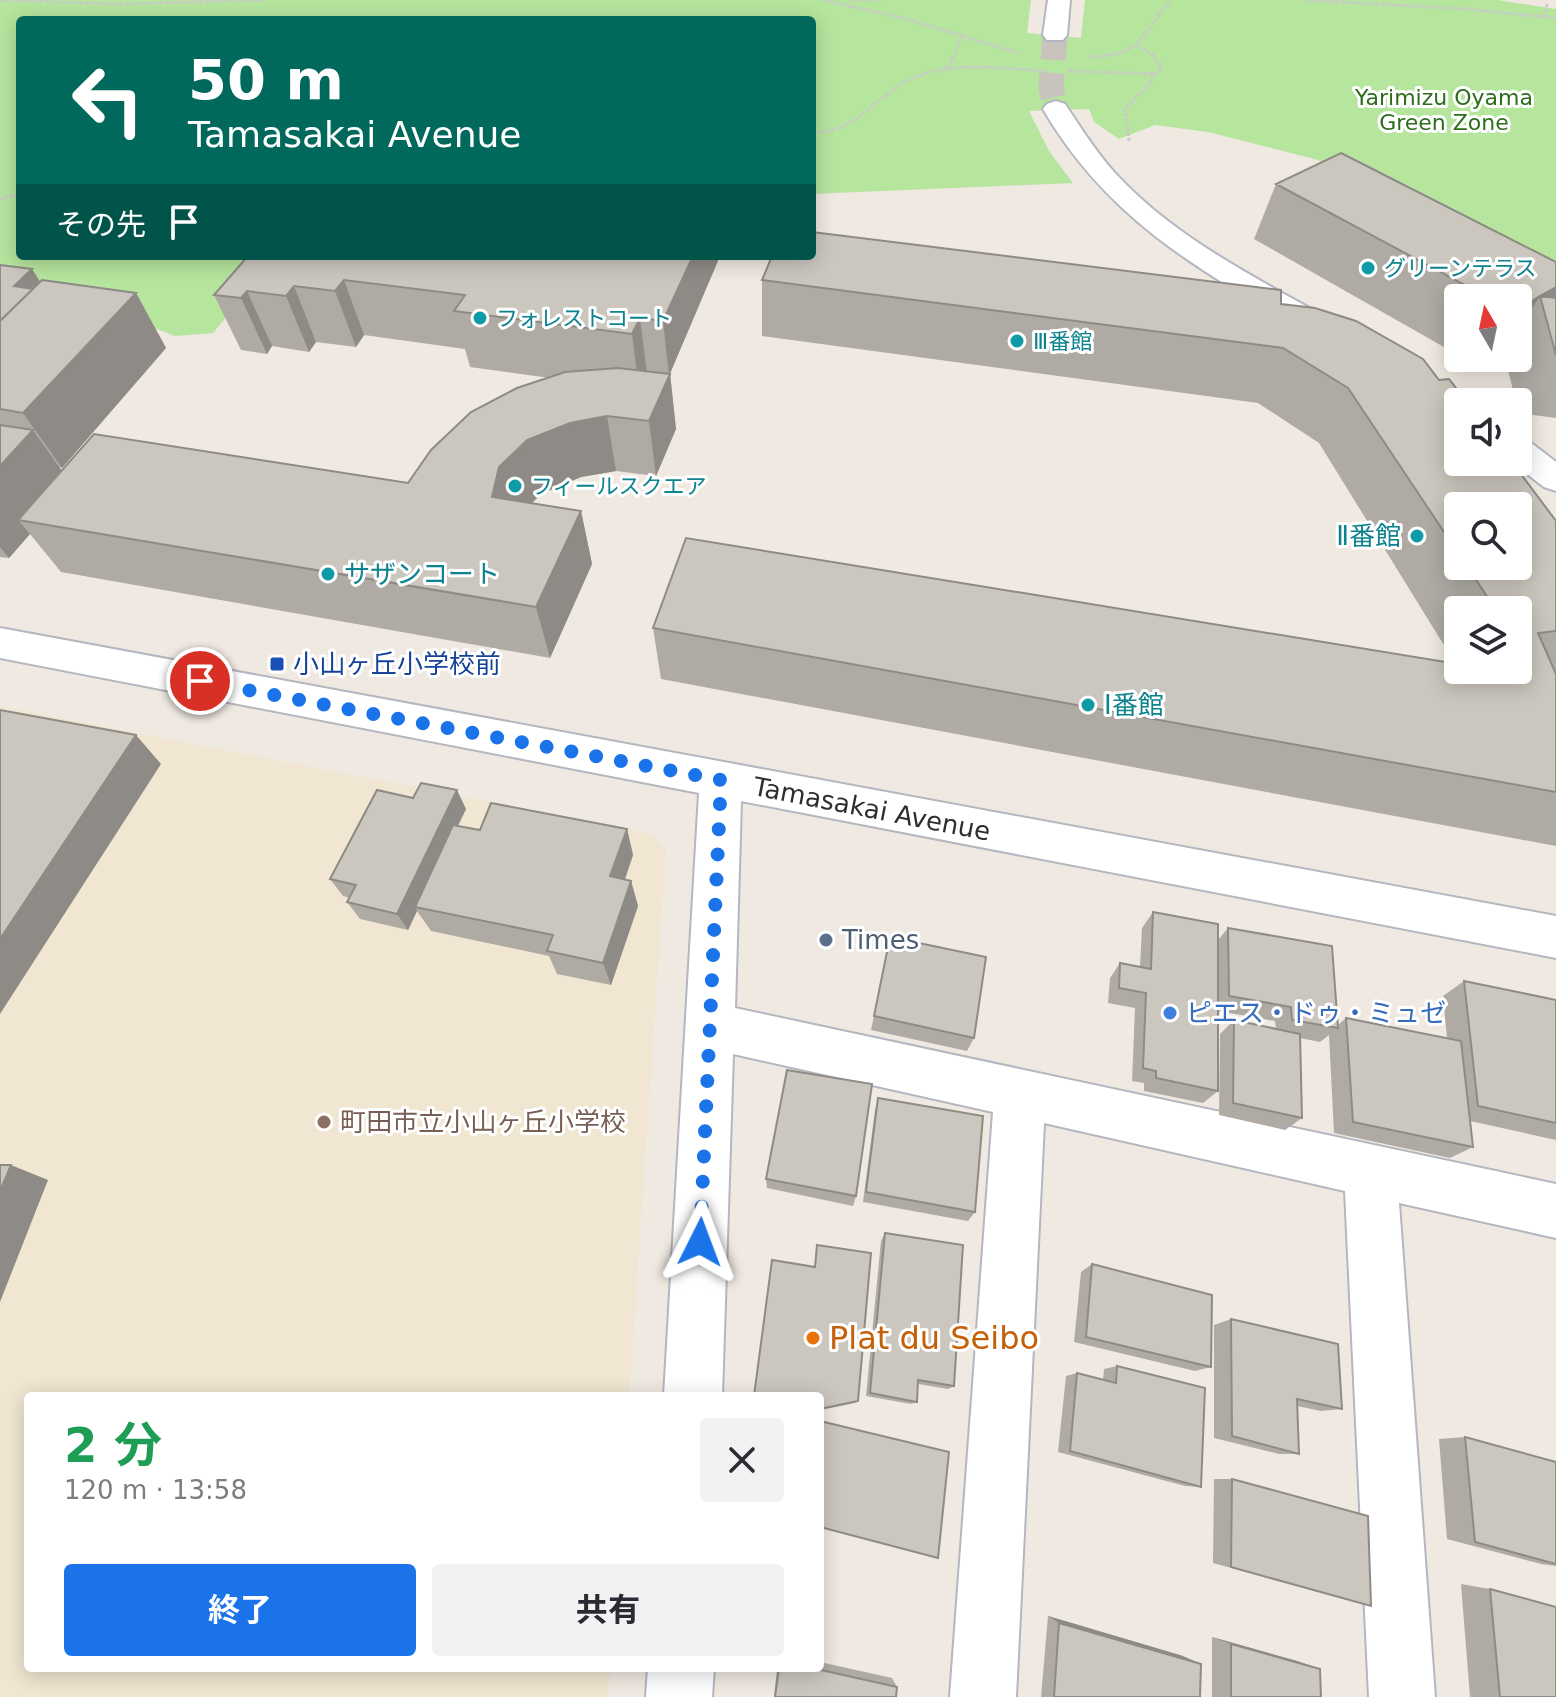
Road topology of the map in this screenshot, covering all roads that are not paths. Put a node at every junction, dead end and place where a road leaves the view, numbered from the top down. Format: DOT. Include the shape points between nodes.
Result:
graph roads {
  1 [pos="1059,0"];
  2 [pos="1055,35"];
  3 [pos="1056,109"];
  4 [pos="1362,352"];
  5 [pos="1532,461"];
  6 [pos="1556,479"];
  7 [pos="0,643"];
  8 [pos="721,780"];
  9 [pos="1556,937"];
  10 [pos="710,1026"];
  11 [pos="1020,1093"];
  12 [pos="1370,1170"];
  13 [pos="1556,1211"];
  14 [pos="693,1392"];
  15 [pos="681,1672"];
  16 [pos="679,1697"];
  17 [pos="983,1697"];
  18 [pos="1402,1697"];
  1 -- 2 [label="street"];
  3 -- 4 [label="street" via="1091,166 1141,213"];
  5 -- 6 [label="street"];
  7 -- 8 [label="street, Tamasakai Avenue"];
  8 -- 9 [label="street, Tamasakai Avenue"];
  8 -- 10 [label="street"];
  10 -- 11 [label="street"];
  10 -- 14 [label="street"];
  11 -- 12 [label="street"];
  11 -- 17 [label="street"];
  12 -- 13 [label="street"];
  12 -- 18 [label="street"];
  15 -- 16 [label="street"];
}
